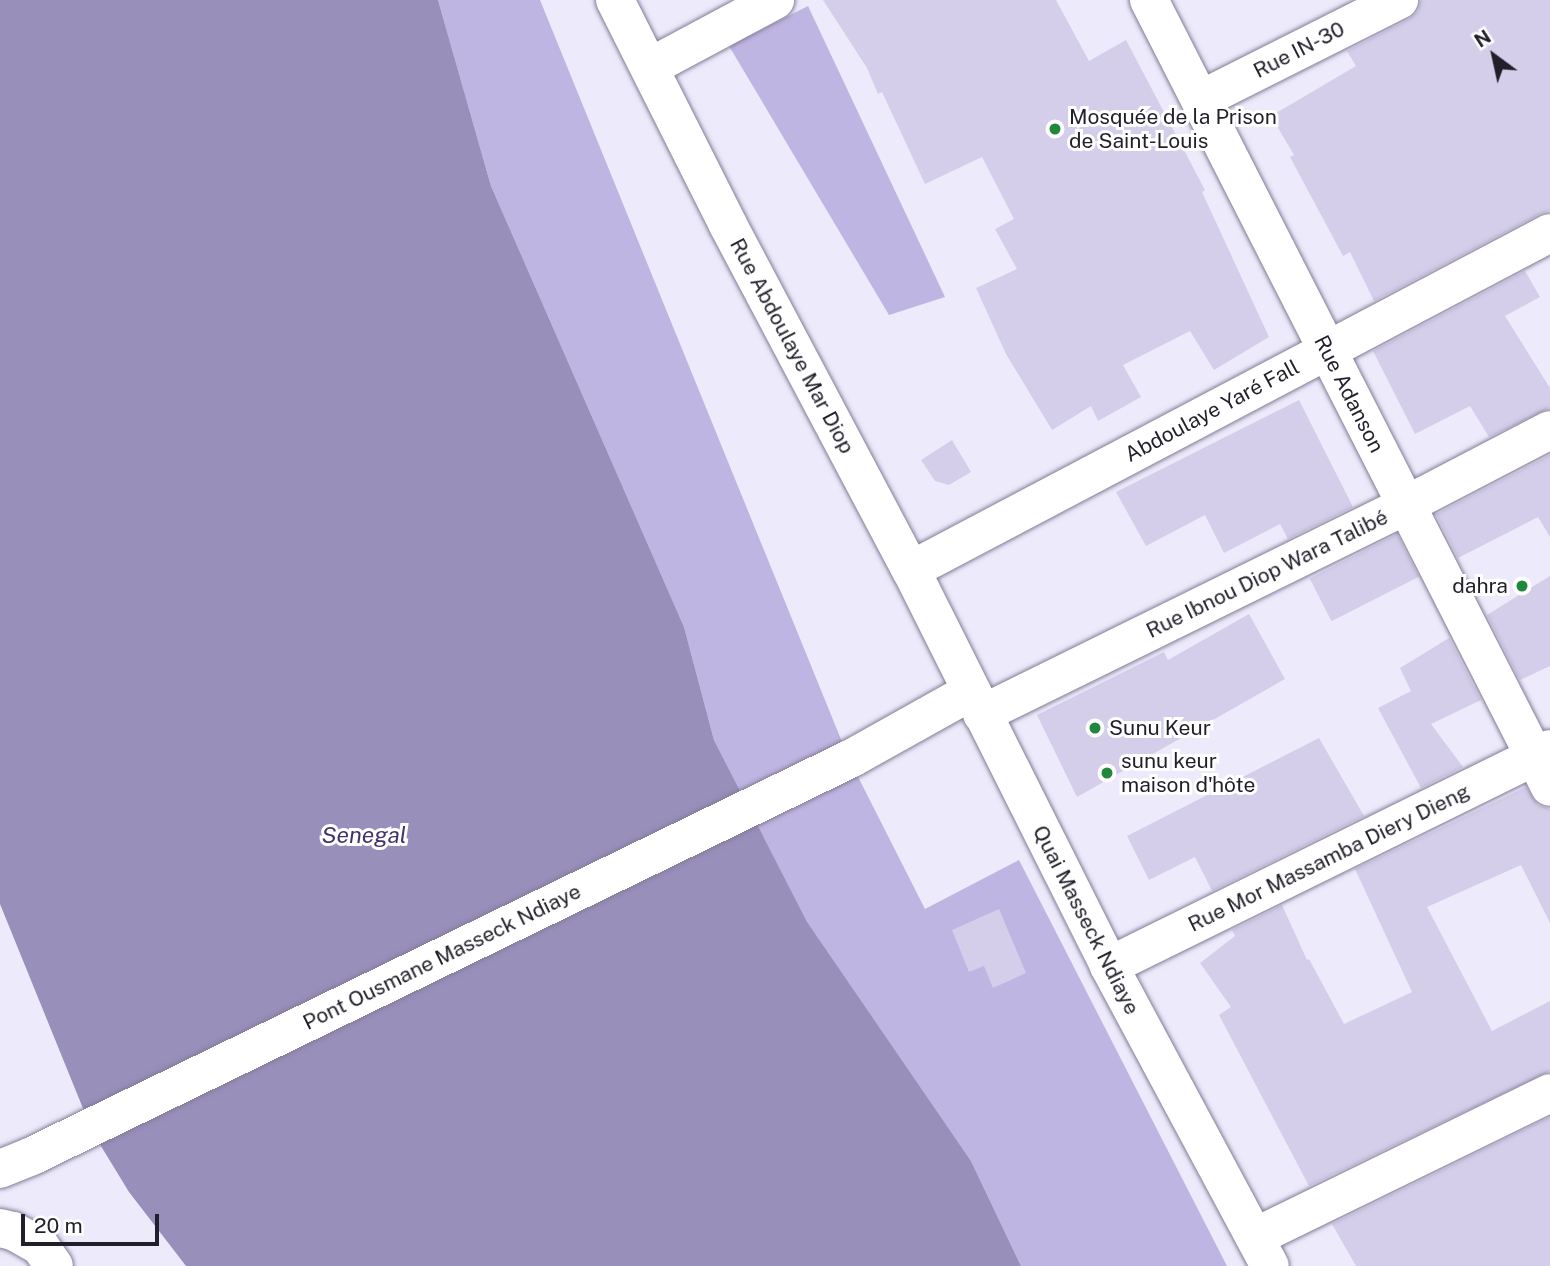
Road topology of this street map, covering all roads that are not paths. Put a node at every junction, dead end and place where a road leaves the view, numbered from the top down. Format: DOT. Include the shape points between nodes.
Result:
graph roads {
  1 [pos="615,0"];
  2 [pos="775,0"];
  3 [pos="1149,0"];
  4 [pos="1399,0"];
  5 [pos="650,67"];
  6 [pos="1200,100"];
  7 [pos="1550,233"];
  8 [pos="1327,350"];
  9 [pos="1550,430"];
  10 [pos="1406,505"];
  11 [pos="911,570"];
  12 [pos="976,703"];
  13 [pos="1545,764"];
  14 [pos="1109,966"];
  15 [pos="1550,1093"];
  16 [pos="16,1162"];
  17 [pos="0,1228"];
  18 [pos="1262,1252"];
  19 [pos="54,1266"];
  1 -- 5 [label="street, Rue Abdoulaye Mar Diop"];
  2 -- 5 [label="street"];
  3 -- 6 [label="street, Rue Adanson"];
  4 -- 6 [label="street, Rue IN-30"];
  5 -- 11 [label="street, Rue Abdoulaye Mar Diop" via="728,225"];
  6 -- 8 [label="street, Rue Adanson"];
  7 -- 8 [label="street, Abdoulaye Yaré Fall"];
  8 -- 10 [label="street, Rue Adanson"];
  8 -- 11 [label="street, Abdoulaye Yaré Fall"];
  9 -- 10 [label="street, Rue Ibnou Diop Wara Talibé"];
  10 -- 12 [label="street, Rue Ibnou Diop Wara Talibé"];
  10 -- 13 [label="street, Rue Adanson"];
  11 -- 12 [label="street, Rue Abdoulaye Mar Diop"];
  12 -- 14 [label="street, Quai Masseck Ndiaye"];
  12 -- 16 [label="street, Pont Ousmane Masseck Ndiaye" via="852,758"];
  13 -- 14 [label="street, Rue Mor Massamba Diery Dieng"];
  14 -- 18 [label="street, Quai Masseck Ndiaye"];
  15 -- 18 [label="street"];
  17 -- 19 [label="street" via="40,1246"];
}
